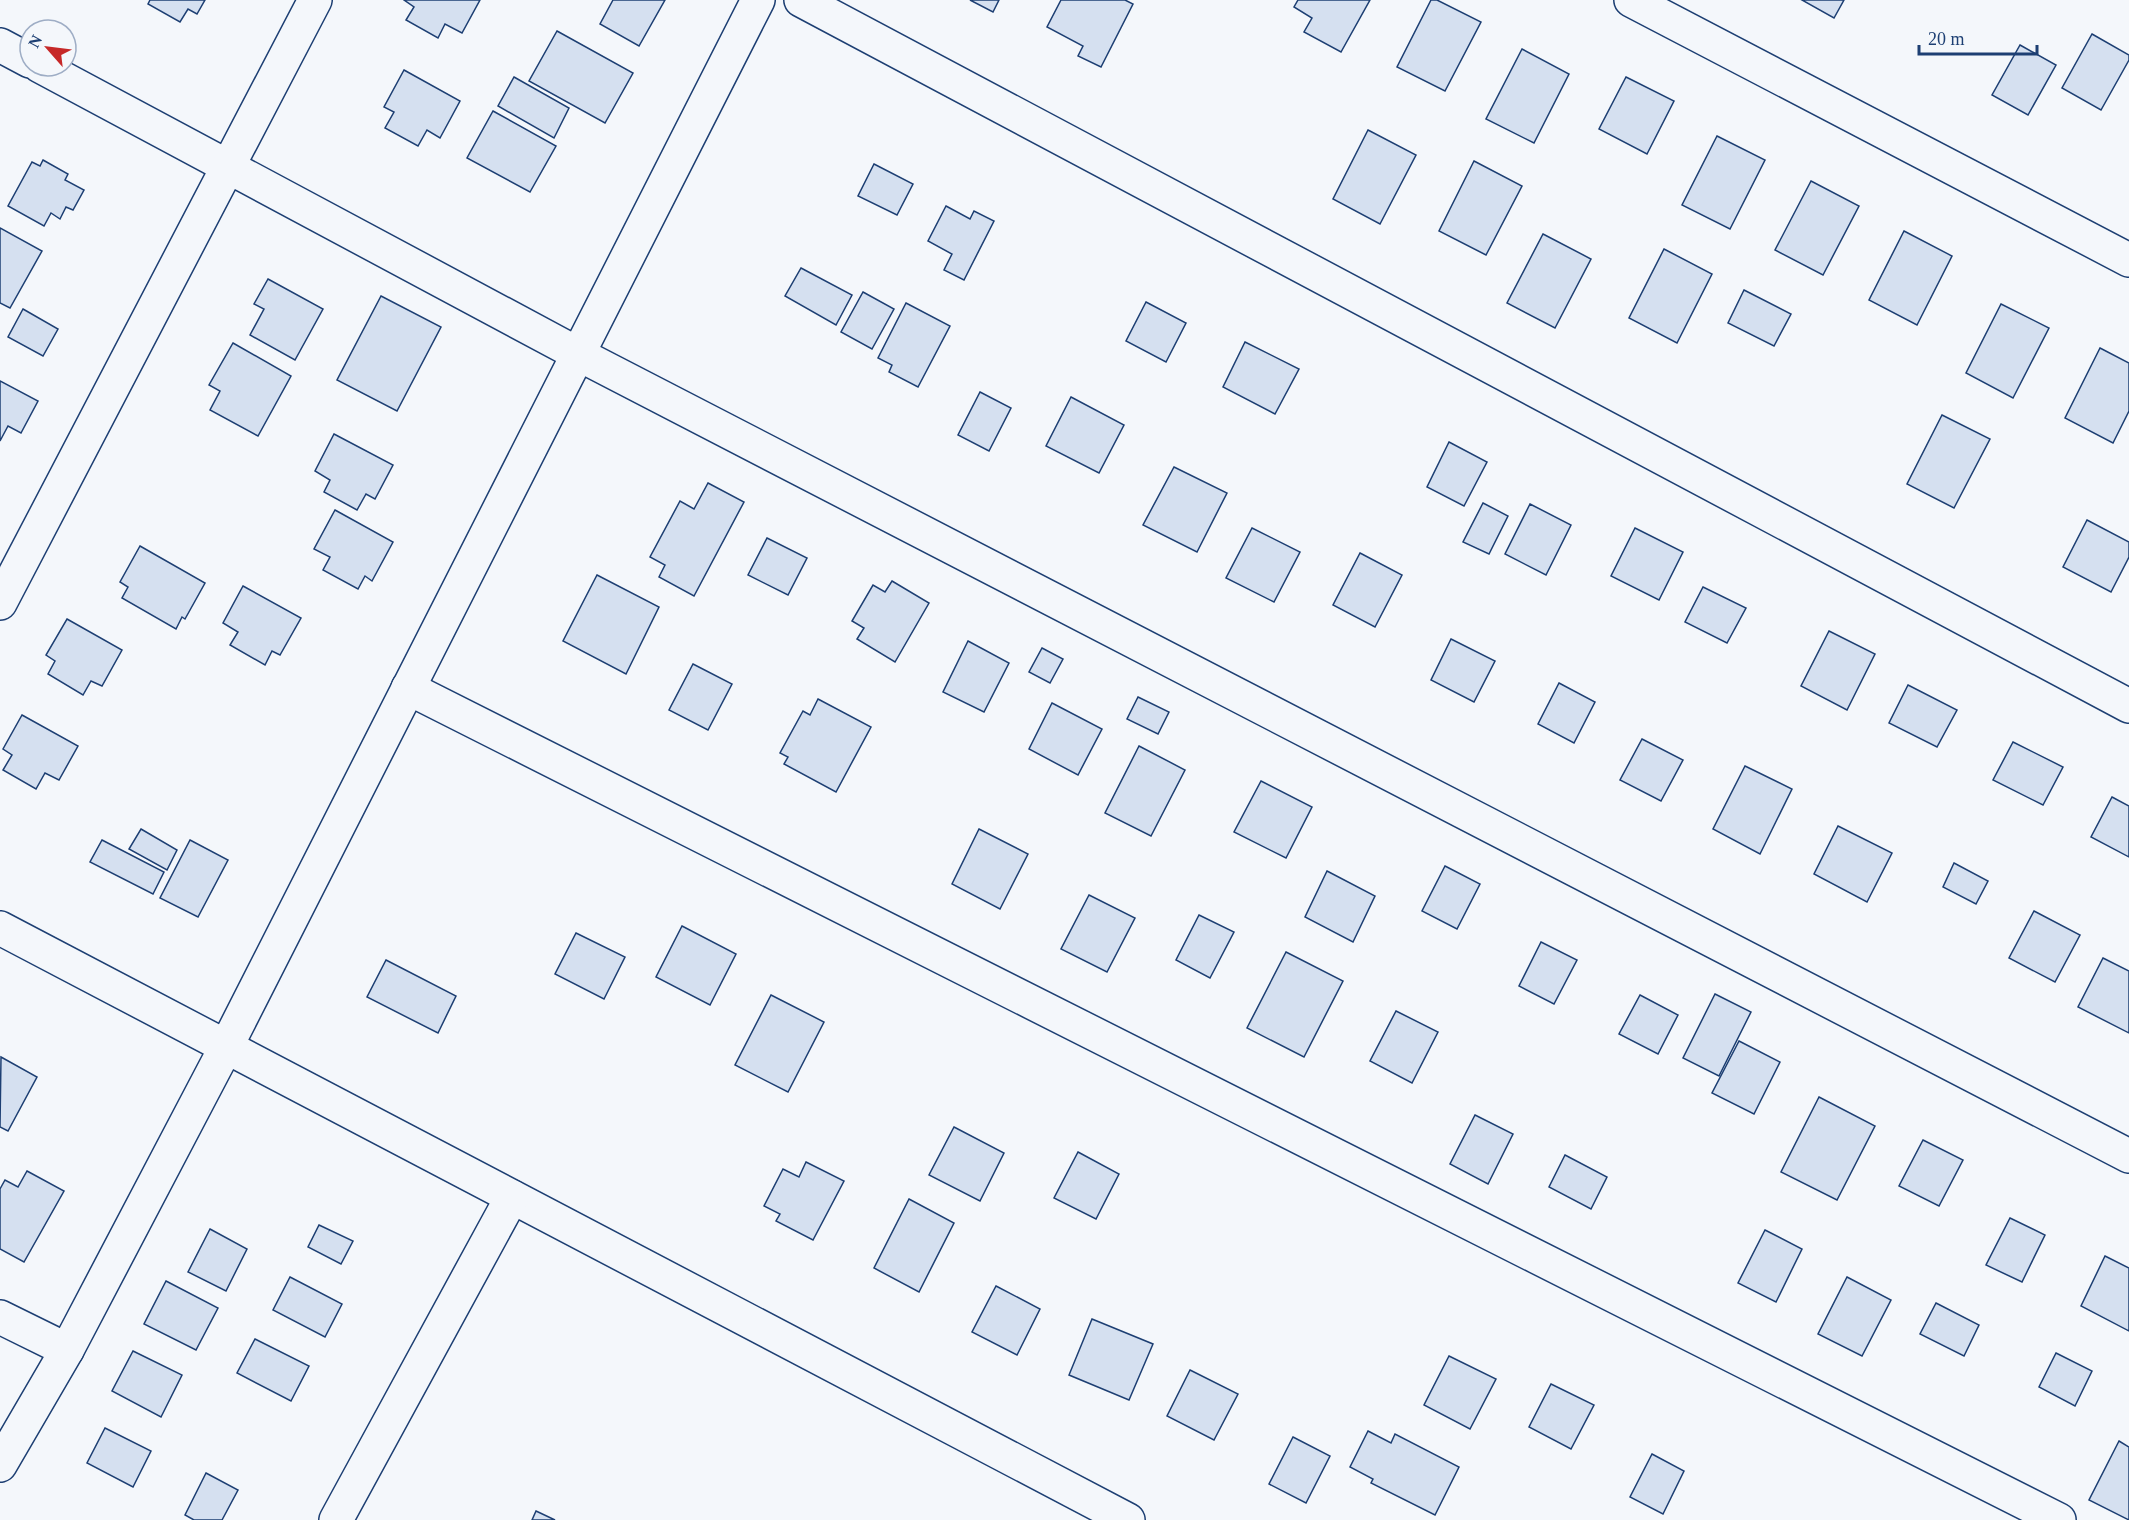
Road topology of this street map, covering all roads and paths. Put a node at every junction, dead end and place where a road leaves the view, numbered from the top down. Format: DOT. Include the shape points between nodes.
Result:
graph roads {
  1 [pos="315,0"];
  2 [pos="758,0"];
  3 [pos="801,0"];
  4 [pos="1631,0"];
  5 [pos="0,45"];
  6 [pos="18,55"];
  7 [pos="62,78"];
  8 [pos="228,166"];
  9 [pos="2129,260"];
  10 [pos="578,354"];
  11 [pos="0,603"];
  12 [pos="408,688"];
  13 [pos="2129,706"];
  14 [pos="0,928"];
  15 [pos="226,1047"];
  16 [pos="2129,1156"];
  17 [pos="512,1197"];
  18 [pos="0,1317"];
  19 [pos="67,1350"];
  20 [pos="0,1465"];
  21 [pos="336,1520"];
  22 [pos="1128,1520"];
  23 [pos="2059,1520"];
  1 -- 8 [label="street"];
  2 -- 10 [label="street"];
  3 -- 13 [label="street"];
  4 -- 9 [label="street"];
  5 -- 6 [label="street"];
  7 -- 8 [label="street"];
  8 -- 10 [label="street"];
  8 -- 11 [label="street"];
  10 -- 12 [label="street"];
  10 -- 16 [label="street"];
  12 -- 15 [label="street"];
  12 -- 23 [label="street"];
  14 -- 15 [label="street"];
  15 -- 17 [label="street"];
  15 -- 19 [label="street"];
  17 -- 21 [label="street"];
  17 -- 22 [label="street"];
  18 -- 19 [label="street"];
  19 -- 20 [label="street"];
}
